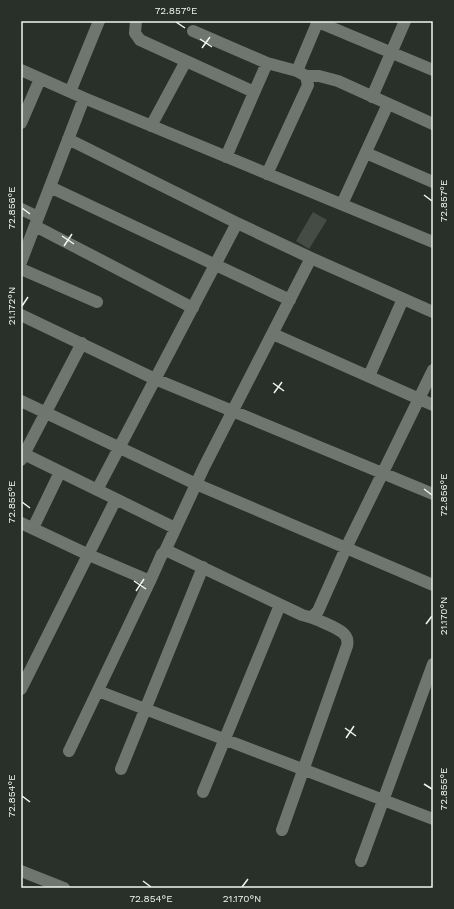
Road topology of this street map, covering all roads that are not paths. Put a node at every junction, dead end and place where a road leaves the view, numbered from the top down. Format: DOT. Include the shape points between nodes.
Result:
graph roads {
  1 [pos="100,21"];
  2 [pos="136,21"];
  3 [pos="405,21"];
  4 [pos="318,22"];
  5 [pos="193,31"];
  6 [pos="392,53"];
  7 [pos="186,61"];
  8 [pos="267,63"];
  9 [pos="21,70"];
  10 [pos="433,70"];
  11 [pos="301,74"];
  12 [pos="40,79"];
  13 [pos="70,92"];
  14 [pos="254,92"];
  15 [pos="372,97"];
  16 [pos="84,98"];
  17 [pos="388,104"];
  18 [pos="21,123"];
  19 [pos="433,124"];
  20 [pos="151,126"];
  21 [pos="68,139"];
  22 [pos="366,153"];
  23 [pos="226,157"];
  24 [pos="267,174"];
  25 [pos="433,182"];
  26 [pos="50,187"];
  27 [pos="342,204"];
  28 [pos="21,209"];
  29 [pos="37,221"];
  30 [pos="237,223"];
  31 [pos="433,242"];
  32 [pos="311,258"];
  33 [pos="21,262"];
  34 [pos="215,266"];
  35 [pos="21,269"];
  36 [pos="404,299"];
  37 [pos="290,300"];
  38 [pos="97,302"];
  39 [pos="193,308"];
  40 [pos="433,312"];
  41 [pos="21,315"];
  42 [pos="273,334"];
  43 [pos="82,343"];
  44 [pos="433,370"];
  45 [pos="369,376"];
  46 [pos="155,379"];
  47 [pos="420,399"];
  48 [pos="21,401"];
  49 [pos="433,405"];
  50 [pos="233,411"];
  51 [pos="46,413"];
  52 [pos="119,447"];
  53 [pos="22,457"];
  54 [pos="60,472"];
  55 [pos="383,473"];
  56 [pos="196,484"];
  57 [pos="97,490"];
  58 [pos="433,494"];
  59 [pos="116,499"];
  60 [pos="21,523"];
  61 [pos="33,528"];
  62 [pos="175,528"];
  63 [pos="346,548"];
  64 [pos="165,551"];
  65 [pos="89,555"];
  66 [pos="203,567"];
  67 [pos="150,581"];
  68 [pos="433,585"];
  69 [pos="280,604"];
  70 [pos="312,617"];
  71 [pos="433,664"];
  72 [pos="25,670"];
  73 [pos="21,689"];
  74 [pos="98,691"];
  75 [pos="146,709"];
  76 [pos="224,739"];
  77 [pos="70,751"];
  78 [pos="121,769"];
  79 [pos="303,770"];
  80 [pos="203,792"];
  81 [pos="384,800"];
  82 [pos="433,819"];
  83 [pos="282,830"];
  84 [pos="361,861"];
  85 [pos="21,871"];
  86 [pos="64,888"];
  1 -- 13 [label="street"];
  2 -- 7 [label="street" via="135,33 140,40"];
  3 -- 6 [label="street"];
  4 -- 6 [label="street"];
  4 -- 11 [label="street"];
  5 -- 8 [label="street"];
  6 -- 10 [label="street"];
  6 -- 15 [label="street"];
  7 -- 14 [label="street"];
  7 -- 20 [label="street"];
  8 -- 11 [label="street"];
  8 -- 14 [label="street"];
  9 -- 12 [label="street"];
  11 -- 15 [label="street" via="329,78"];
  11 -- 24 [label="street" via="308,85"];
  12 -- 13 [label="street"];
  12 -- 18 [label="street"];
  13 -- 16 [label="street"];
  14 -- 23 [label="street"];
  15 -- 17 [label="street"];
  16 -- 20 [label="street"];
  16 -- 21 [label="street"];
  17 -- 19 [label="street"];
  17 -- 22 [label="street"];
  20 -- 23 [label="street"];
  21 -- 26 [label="street"];
  21 -- 30 [label="street"];
  22 -- 25 [label="street"];
  22 -- 27 [label="street"];
  23 -- 24 [label="street"];
  24 -- 27 [label="street"];
  26 -- 29 [label="street"];
  26 -- 34 [label="street"];
  27 -- 31 [label="street"];
  28 -- 29 [label="street"];
  29 -- 33 [label="street"];
  29 -- 39 [label="street"];
  30 -- 32 [label="street"];
  30 -- 34 [label="street"];
  32 -- 36 [label="street"];
  32 -- 37 [label="street"];
  34 -- 37 [label="street"];
  34 -- 39 [label="street"];
  35 -- 38 [label="street"];
  36 -- 40 [label="street"];
  36 -- 45 [label="street"];
  37 -- 42 [label="street"];
  39 -- 46 [label="street"];
  41 -- 43 [label="street"];
  42 -- 45 [label="street"];
  42 -- 50 [label="street"];
  43 -- 46 [label="street"];
  43 -- 51 [label="street"];
  44 -- 47 [label="street"];
  45 -- 47 [label="street"];
  46 -- 50 [label="street"];
  46 -- 52 [label="street"];
  47 -- 49 [label="street"];
  47 -- 55 [label="street"];
  48 -- 51 [label="street"];
  50 -- 55 [label="street"];
  50 -- 56 [label="street"];
  51 -- 52 [label="street"];
  51 -- 53 [label="street"];
  52 -- 56 [label="street"];
  52 -- 57 [label="street"];
  53 -- 54 [label="street"];
  54 -- 57 [label="street"];
  54 -- 61 [label="street"];
  55 -- 58 [label="street"];
  55 -- 63 [label="street"];
  56 -- 62 [label="street"];
  56 -- 63 [label="street"];
  57 -- 59 [label="street"];
  59 -- 62 [label="street"];
  59 -- 65 [label="street"];
  60 -- 61 [label="street"];
  61 -- 65 [label="street"];
  62 -- 64 [label="street"];
  63 -- 68 [label="street"];
  63 -- 70 [label="street" via="318,611"];
  64 -- 66 [label="street"];
  64 -- 67 [label="street"];
  65 -- 67 [label="street"];
  65 -- 72 [label="street"];
  66 -- 69 [label="street"];
  66 -- 75 [label="street"];
  67 -- 74 [label="street"];
  69 -- 70 [label="street"];
  69 -- 76 [label="street"];
  70 -- 79 [label="street" via="344,634 348,640"];
  71 -- 81 [label="street"];
  72 -- 73 [label="street"];
  74 -- 75 [label="street"];
  74 -- 77 [label="street"];
  75 -- 76 [label="street"];
  75 -- 78 [label="street"];
  76 -- 79 [label="street"];
  76 -- 80 [label="street"];
  79 -- 81 [label="street"];
  79 -- 83 [label="street"];
  81 -- 82 [label="street"];
  81 -- 84 [label="street"];
  85 -- 86 [label="street"];
}
